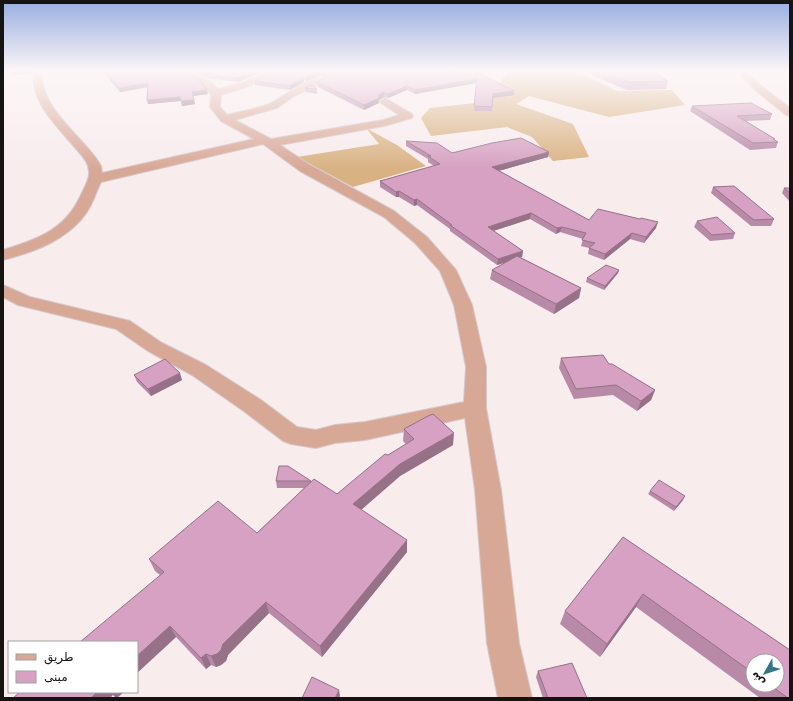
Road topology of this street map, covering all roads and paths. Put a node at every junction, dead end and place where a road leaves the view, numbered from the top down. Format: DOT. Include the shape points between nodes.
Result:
graph roads {
  1 [pos="48,104"];
  2 [pos="215,104"];
  3 [pos="276,104"];
  4 [pos="389,104"];
  5 [pos="778,104"];
  6 [pos="790,113"];
  7 [pos="225,119"];
  8 [pos="267,141"];
  9 [pos="96,179"];
  10 [pos="3,255"];
  11 [pos="3,290"];
  12 [pos="475,408"];
  13 [pos="515,698"];
  1 -- 9 [label="street" via="91,160 96,169"];
  2 -- 7 [label="street"];
  3 -- 7 [label="street"];
  4 -- 8 [label="street" via="408,116 384,123"];
  5 -- 6 [label="street"];
  7 -- 8 [label="street"];
  8 -- 9 [label="street"];
  8 -- 12 [label="street" via="305,168 388,214 421,240 448,270 463,305 475,360"];
  9 -- 10 [label="street" via="84,206 76,218 64,228 29,248"];
  11 -- 12 [label="street" via="34,304 123,325 155,347 199,370 291,435 316,439"];
  12 -- 13 [label="street" via="488,490 503,643"];
}
